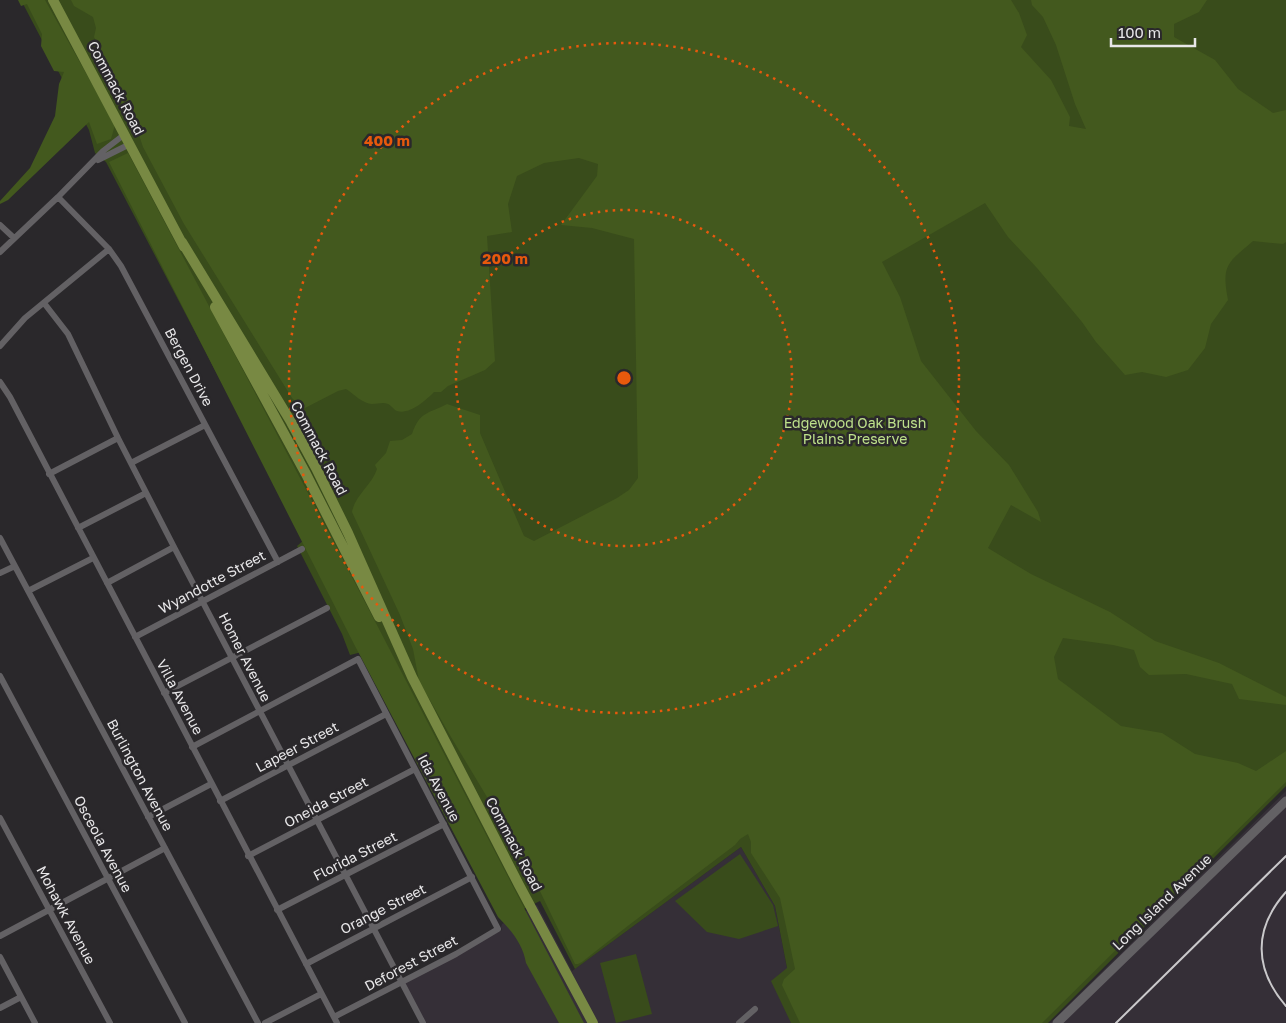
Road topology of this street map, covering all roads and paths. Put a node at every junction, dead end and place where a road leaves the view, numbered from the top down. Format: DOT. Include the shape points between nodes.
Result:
graph roads {
  1 [pos="53,0"];
  2 [pos="125,134"];
  3 [pos="130,144"];
  4 [pos="94,162"];
  5 [pos="58,198"];
  6 [pos="0,225"];
  7 [pos="14,238"];
  8 [pos="109,249"];
  9 [pos="0,252"];
  10 [pos="44,303"];
  11 [pos="0,346"];
  12 [pos="0,382"];
  13 [pos="205,425"];
  14 [pos="118,438"];
  15 [pos="131,463"];
  16 [pos="49,474"];
  17 [pos="146,493"];
  18 [pos="78,528"];
  19 [pos="0,538"];
  20 [pos="174,547"];
  21 [pos="302,549"];
  22 [pos="93,558"];
  23 [pos="278,562"];
  24 [pos="14,566"];
  25 [pos="0,574"];
  26 [pos="107,583"];
  27 [pos="28,591"];
  28 [pos="203,602"];
  29 [pos="327,608"];
  30 [pos="135,638"];
  31 [pos="232,658"];
  32 [pos="0,676"];
  33 [pos="164,693"];
  34 [pos="259,711"];
  35 [pos="386,714"];
  36 [pos="192,747"];
  37 [pos="288,766"];
  38 [pos="415,769"];
  39 [pos="211,784"];
  40 [pos="220,801"];
  41 [pos="1286,801"];
  42 [pos="148,817"];
  43 [pos="0,818"];
  44 [pos="317,820"];
  45 [pos="444,824"];
  46 [pos="165,848"];
  47 [pos="248,856"];
  48 [pos="346,875"];
  49 [pos="472,877"];
  50 [pos="107,878"];
  51 [pos="49,909"];
  52 [pos="277,910"];
  53 [pos="374,928"];
  54 [pos="498,929"];
  55 [pos="0,936"];
  56 [pos="0,957"];
  57 [pos="306,964"];
  58 [pos="402,982"];
  59 [pos="321,994"];
  60 [pos="21,997"];
  61 [pos="0,1008"];
  62 [pos="755,1009"];
  63 [pos="335,1020"];
  64 [pos="35,1023"];
  65 [pos="110,1023"];
  66 [pos="184,1023"];
  67 [pos="258,1023"];
  68 [pos="266,1023"];
  69 [pos="423,1023"];
  70 [pos="593,1023"];
  71 [pos="739,1023"];
  72 [pos="1057,1023"];
  1 -- 2 [label="main road, Commack Road"];
  2 -- 3 [label="main road, Commack Road"];
  2 -- 4 [label="street"];
  3 -- 4 [label="street"];
  3 -- 70 [label="main road, Commack Road"];
  4 -- 5 [label="street"];
  5 -- 7 [label="street"];
  5 -- 8 [label="street, Bergen Drive"];
  6 -- 7 [label="street"];
  7 -- 9 [label="street"];
  8 -- 10 [label="street"];
  8 -- 13 [label="street, Bergen Drive"];
  10 -- 11 [label="street" via="25,318"];
  10 -- 14 [label="street, Homer Avenue" via="68,334"];
  12 -- 16 [label="street, Villa Avenue"];
  13 -- 15 [label="street"];
  13 -- 23 [label="street, Bergen Drive"];
  14 -- 15 [label="street, Homer Avenue"];
  14 -- 16 [label="street"];
  15 -- 17 [label="street, Homer Avenue"];
  16 -- 18 [label="street, Villa Avenue"];
  17 -- 18 [label="street"];
  17 -- 20 [label="street, Homer Avenue"];
  18 -- 22 [label="street, Villa Avenue"];
  19 -- 24 [label="street, Burlington Avenue"];
  20 -- 26 [label="street"];
  20 -- 28 [label="street, Homer Avenue"];
  21 -- 23 [label="street, Wyandotte Street"];
  22 -- 26 [label="street, Villa Avenue"];
  22 -- 27 [label="street"];
  23 -- 28 [label="street, Wyandotte Street"];
  24 -- 25 [label="street"];
  24 -- 27 [label="street, Burlington Avenue"];
  26 -- 30 [label="street, Villa Avenue"];
  27 -- 42 [label="street, Burlington Avenue"];
  28 -- 30 [label="street, Wyandotte Street"];
  28 -- 31 [label="street, Homer Avenue"];
  29 -- 31 [label="street"];
  30 -- 33 [label="street, Villa Avenue"];
  31 -- 33 [label="street"];
  31 -- 34 [label="street, Homer Avenue"];
  32 -- 50 [label="street, Osceola Avenue"];
  33 -- 36 [label="street, Villa Avenue"];
  34 -- 35 [label="street, Ida Avenue" via="358,659"];
  34 -- 36 [label="street"];
  34 -- 37 [label="street, Homer Avenue"];
  35 -- 37 [label="street, Lapeer Street"];
  35 -- 38 [label="street, Ida Avenue"];
  36 -- 39 [label="street, Villa Avenue"];
  37 -- 40 [label="street, Lapeer Street"];
  37 -- 44 [label="street, Homer Avenue"];
  38 -- 44 [label="street, Oneida Street"];
  38 -- 45 [label="street, Ida Avenue"];
  39 -- 40 [label="street, Villa Avenue"];
  39 -- 42 [label="street"];
  40 -- 47 [label="street, Villa Avenue"];
  41 -- 72 [label="street, Long Island Avenue"];
  42 -- 46 [label="street, Burlington Avenue"];
  43 -- 51 [label="street, Mohawk Avenue"];
  44 -- 47 [label="street, Oneida Street"];
  44 -- 48 [label="street, Homer Avenue"];
  45 -- 48 [label="street, Florida Street"];
  45 -- 49 [label="street, Ida Avenue"];
  46 -- 50 [label="street"];
  46 -- 67 [label="street, Burlington Avenue"];
  47 -- 52 [label="street, Villa Avenue"];
  48 -- 52 [label="street, Florida Street"];
  48 -- 53 [label="street, Homer Avenue"];
  49 -- 53 [label="street, Orange Street"];
  49 -- 54 [label="street, Ida Avenue"];
  50 -- 51 [label="street"];
  50 -- 66 [label="street, Osceola Avenue"];
  51 -- 55 [label="street"];
  51 -- 65 [label="street, Mohawk Avenue"];
  52 -- 57 [label="street, Villa Avenue"];
  53 -- 57 [label="street, Orange Street"];
  53 -- 58 [label="street, Homer Avenue"];
  54 -- 58 [label="street, Deforest Street"];
  56 -- 60 [label="street"];
  57 -- 59 [label="street, Villa Avenue"];
  58 -- 63 [label="street, Deforest Street"];
  58 -- 69 [label="street, Homer Avenue"];
  59 -- 63 [label="street, Villa Avenue"];
  59 -- 68 [label="street"];
  60 -- 61 [label="street"];
  60 -- 64 [label="street"];
  62 -- 71 [label="street"];
}
